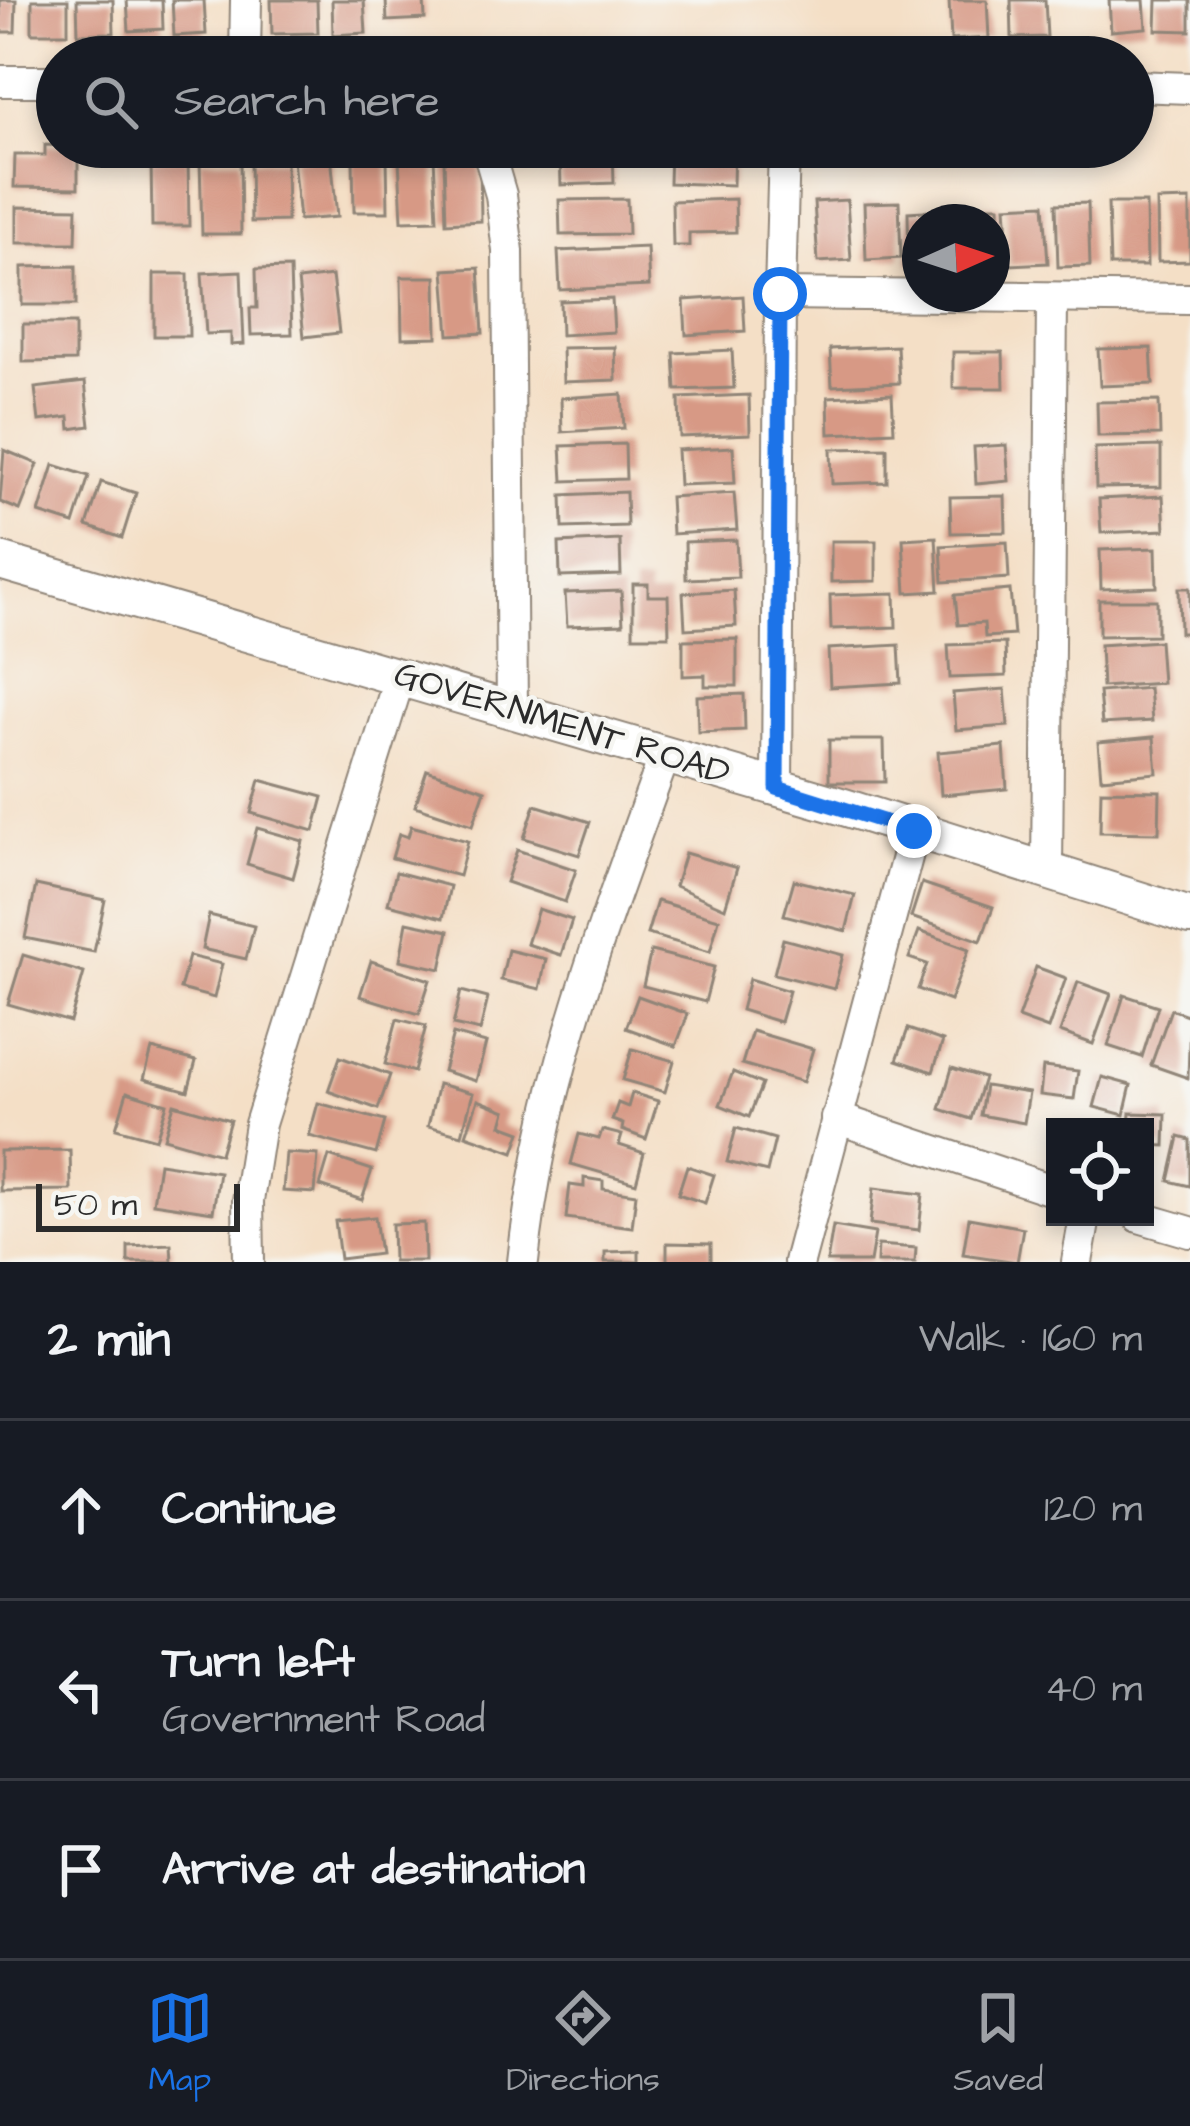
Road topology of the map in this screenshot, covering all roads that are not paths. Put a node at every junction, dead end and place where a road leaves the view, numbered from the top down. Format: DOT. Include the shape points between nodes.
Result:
graph roads {
  1 [pos="246,0"];
  2 [pos="245,36"];
  3 [pos="0,81"];
  4 [pos="36,81"];
  5 [pos="1154,87"];
  6 [pos="1190,88"];
  7 [pos="493,168"];
  8 [pos="783,168"];
  9 [pos="780,294"];
  10 [pos="1190,299"];
  11 [pos="1052,301"];
  12 [pos="0,561"];
  13 [pos="400,676"];
  14 [pos="512,710"];
  15 [pos="665,755"];
  16 [pos="777,788"];
  17 [pos="914,831"];
  18 [pos="1047,872"];
  19 [pos="1190,916"];
  20 [pos="836,1118"];
  21 [pos="1046,1188"];
  22 [pos="1154,1221"];
  23 [pos="1083,1226"];
  24 [pos="1190,1232"];
  25 [pos="249,1262"];
  26 [pos="523,1262"];
  27 [pos="800,1262"];
  28 [pos="1077,1262"];
  1 -- 2 [label="street"];
  3 -- 4 [label="street"];
  5 -- 6 [label="street"];
  7 -- 14 [label="street" via="508,251"];
  8 -- 9 [label="street"];
  9 -- 11 [label="street"];
  9 -- 16 [label="street"];
  10 -- 11 [label="street"];
  11 -- 18 [label="street"];
  12 -- 13 [label="street, GOVERNMENT ROAD"];
  13 -- 14 [label="street, GOVERNMENT ROAD"];
  13 -- 25 [label="street" via="260,1124"];
  14 -- 15 [label="street, GOVERNMENT ROAD"];
  15 -- 16 [label="street, GOVERNMENT ROAD"];
  15 -- 26 [label="street" via="545,1117"];
  16 -- 17 [label="street, GOVERNMENT ROAD"];
  17 -- 18 [label="street, GOVERNMENT ROAD"];
  17 -- 20 [label="street"];
  18 -- 19 [label="street, GOVERNMENT ROAD"];
  20 -- 21 [label="street"];
  20 -- 27 [label="street"];
  22 -- 24 [label="street"];
  23 -- 28 [label="street"];
}
